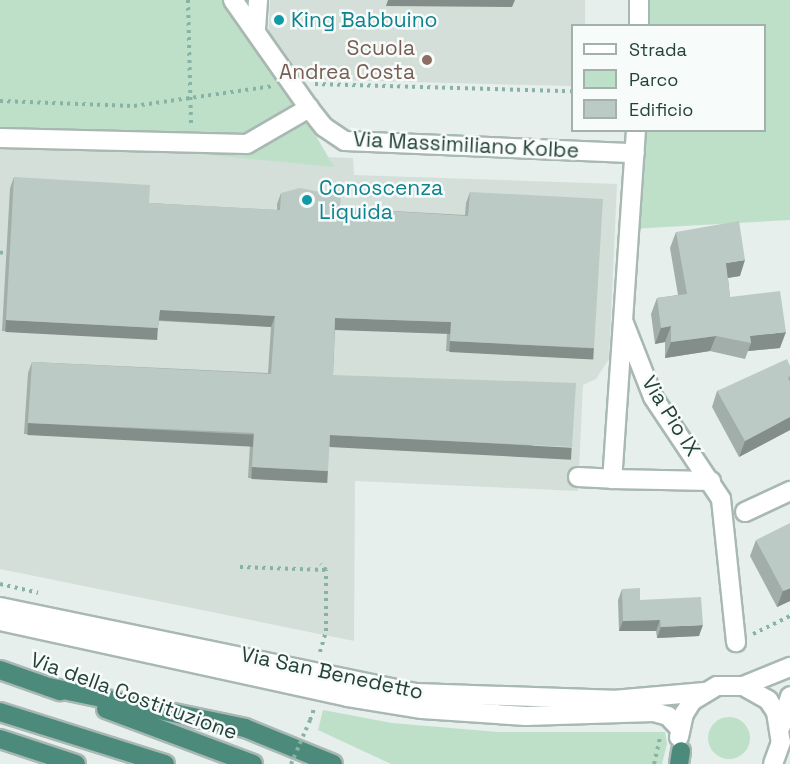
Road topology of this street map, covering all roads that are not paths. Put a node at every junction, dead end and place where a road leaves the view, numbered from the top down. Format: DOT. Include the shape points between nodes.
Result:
graph roads {
  1 [pos="233,0"];
  2 [pos="258,0"];
  3 [pos="639,0"];
  4 [pos="639,24"];
  5 [pos="256,29"];
  6 [pos="309,108"];
  7 [pos="636,132"];
  8 [pos="0,138"];
  9 [pos="635,153"];
  10 [pos="621,316"];
  11 [pos="578,477"];
  12 [pos="612,479"];
  13 [pos="711,481"];
  14 [pos="790,491"];
  15 [pos="745,512"];
  16 [pos="0,607"];
  17 [pos="0,621"];
  18 [pos="736,642"];
  19 [pos="790,667"];
  20 [pos="0,670"];
  21 [pos="743,686"];
  22 [pos="49,687"];
  23 [pos="705,692"];
  24 [pos="790,696"];
  25 [pos="0,712"];
  26 [pos="781,726"];
  27 [pos="680,729"];
  28 [pos="0,739"];
  29 [pos="683,760"];
  30 [pos="76,764"];
  31 [pos="165,764"];
  32 [pos="253,764"];
  33 [pos="333,764"];
  34 [pos="773,764"];
  1 -- 5 [label="street, Via Massimiliano Kolbe"];
  2 -- 5 [label="street"];
  3 -- 4 [label="street"];
  5 -- 6 [label="street, Via Massimiliano Kolbe"];
  6 -- 8 [label="street" via="247,144"];
  6 -- 9 [label="street, Via Massimiliano Kolbe" via="324,127 345,141"];
  7 -- 9 [label="street, Via Pio IX"];
  9 -- 10 [label="street, Via Pio IX"];
  10 -- 12 [label="street, Via Pio IX"];
  10 -- 13 [label="street, Via Pio IX" via="653,397"];
  11 -- 12 [label="street, Via Pio IX"];
  12 -- 13 [label="street, Via Pio IX"];
  13 -- 18 [label="street, Via Pio IX" via="721,499"];
  14 -- 15 [label="street"];
  16 -- 23 [label="street, Via San Benedetto" via="417,693 613,700"];
  17 -- 27 [label="street, Via San Benedetto" via="348,697 422,709 526,716 654,712 668,716"];
  19 -- 21 [label="street, Via San Benedetto"];
  20 -- 22 [label="highway, Via della Costituzione"];
  21 -- 23 [label="street, Via San Benedetto" via="723,686"];
  21 -- 26 [label="street" via="768,700"];
  22 -- 32 [label="highway, Via della Costituzione"];
  22 -- 33 [label="highway" via="245,728"];
  23 -- 27 [label="street" via="693,701"];
  24 -- 26 [label="street"];
  25 -- 31 [label="highway"];
  26 -- 34 [label="street" via="781,742"];
  27 -- 29 [label="street"];
  28 -- 30 [label="highway"];
}
